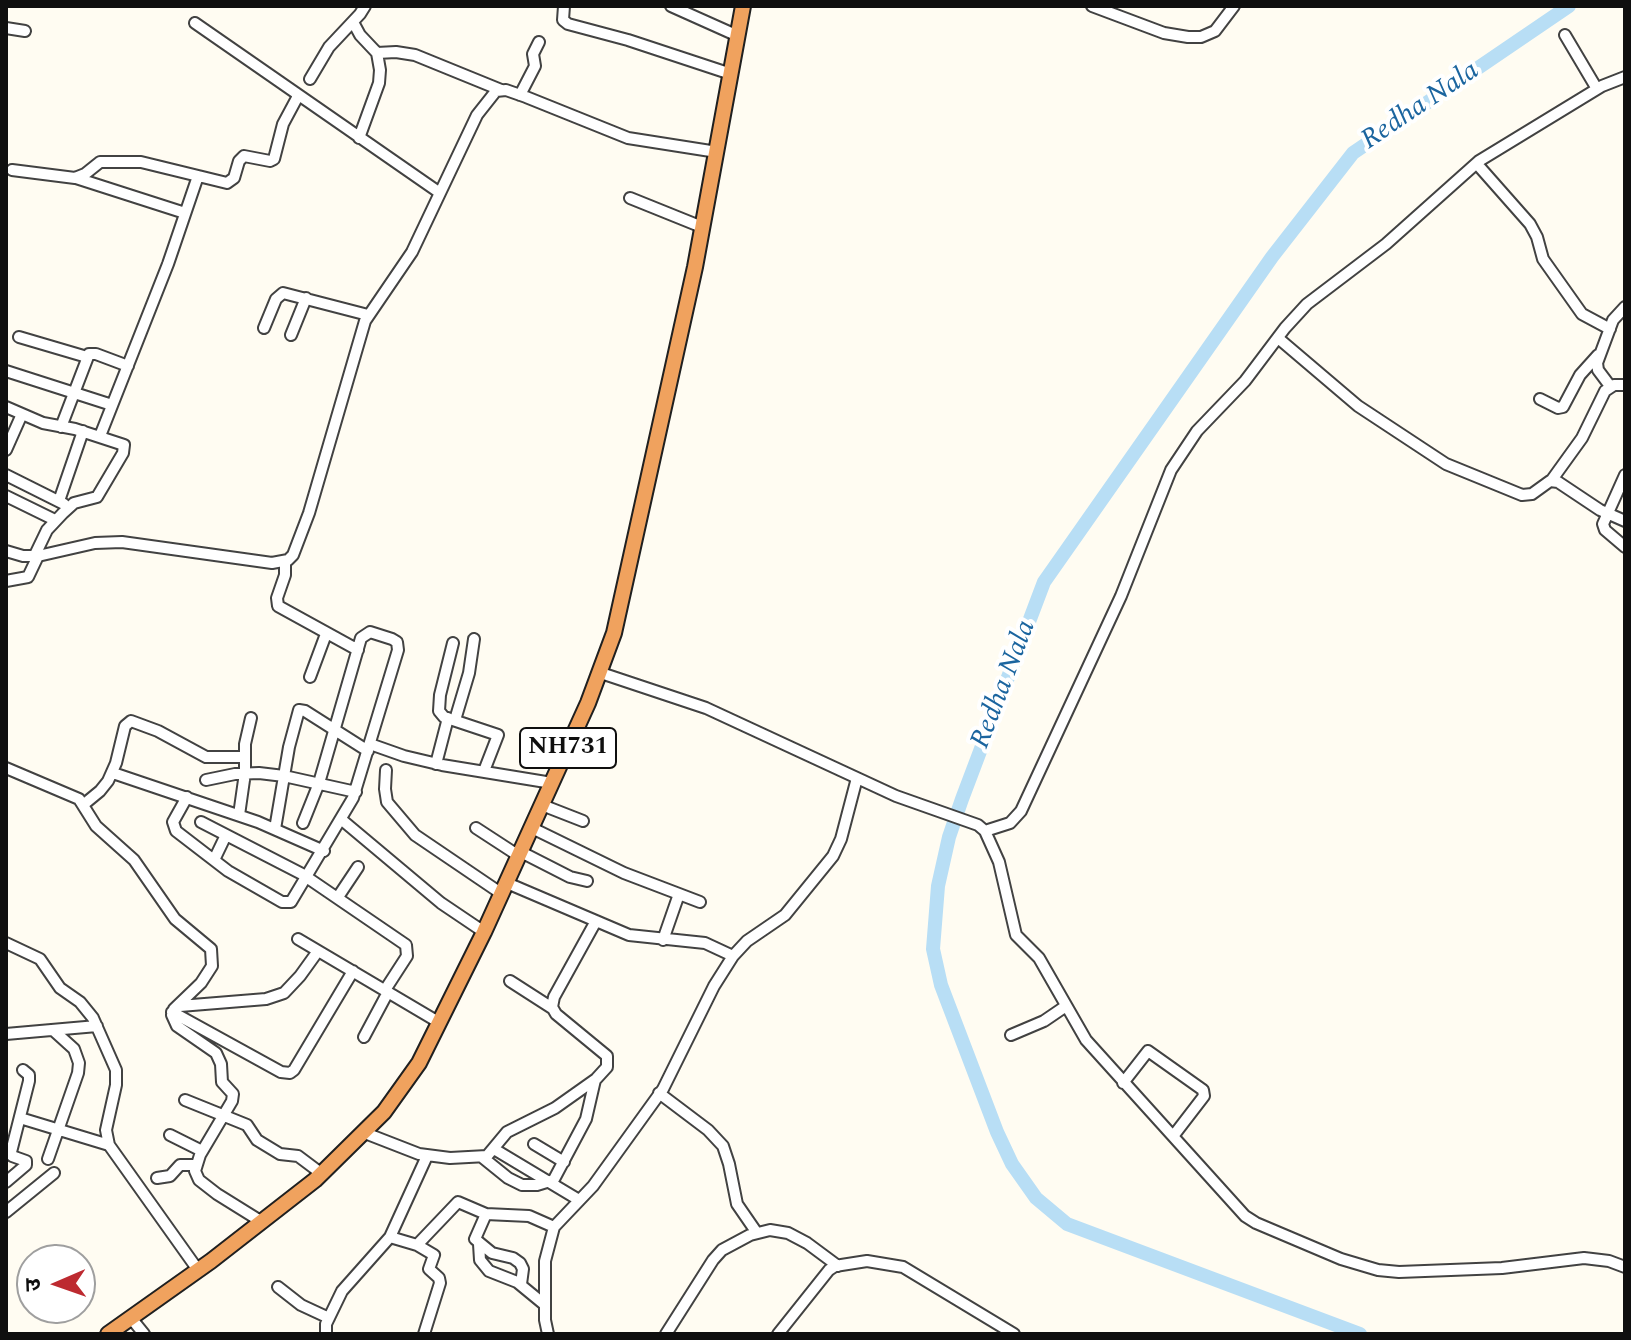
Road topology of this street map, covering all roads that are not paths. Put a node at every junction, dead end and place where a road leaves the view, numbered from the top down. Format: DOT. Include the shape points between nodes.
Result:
graph roads {
  1 [pos="365,6"];
  2 [pos="564,6"];
  3 [pos="671,6"];
  4 [pos="743,6"];
  5 [pos="1092,6"];
  6 [pos="1234,6"];
  7 [pos="353,22"];
  8 [pos="195,23"];
  9 [pos="6,28"];
  10 [pos="25,31"];
  11 [pos="1565,35"];
  12 [pos="738,36"];
  13 [pos="539,42"];
  14 [pos="377,53"];
  15 [pos="731,74"];
  16 [pos="1625,77"];
  17 [pos="310,79"];
  18 [pos="1597,89"];
  19 [pos="501,90"];
  20 [pos="520,95"];
  21 [pos="298,96"];
  22 [pos="359,138"];
  23 [pos="717,152"];
  24 [pos="1477,164"];
  25 [pos="12,170"];
  26 [pos="198,176"];
  27 [pos="75,178"];
  28 [pos="440,193"];
  29 [pos="630,198"];
  30 [pos="185,213"];
  31 [pos="702,227"];
  32 [pos="306,298"];
  33 [pos="1625,307"];
  34 [pos="368,315"];
  35 [pos="264,328"];
  36 [pos="1610,329"];
  37 [pos="291,335"];
  38 [pos="19,337"];
  39 [pos="1278,338"];
  40 [pos="1600,354"];
  41 [pos="87,357"];
  42 [pos="128,366"];
  43 [pos="6,371"];
  44 [pos="1625,385"];
  45 [pos="1610,386"];
  46 [pos="73,392"];
  47 [pos="1540,399"];
  48 [pos="112,405"];
  49 [pos="6,407"];
  50 [pos="22,414"];
  51 [pos="61,427"];
  52 [pos="83,431"];
  53 [pos="100,436"];
  54 [pos="6,450"];
  55 [pos="6,475"];
  56 [pos="1625,475"];
  57 [pos="1551,481"];
  58 [pos="6,496"];
  59 [pos="59,501"];
  60 [pos="70,507"];
  61 [pos="1606,513"];
  62 [pos="55,520"];
  63 [pos="1625,521"];
  64 [pos="1625,547"];
  65 [pos="6,551"];
  66 [pos="36,556"];
  67 [pos="285,561"];
  68 [pos="6,581"];
  69 [pos="326,634"];
  70 [pos="474,639"];
  71 [pos="453,643"];
  72 [pos="358,650"];
  73 [pos="448,665"];
  74 [pos="469,673"];
  75 [pos="601,673"];
  76 [pos="310,677"];
  77 [pos="251,718"];
  78 [pos="452,719"];
  79 [pos="333,729"];
  80 [pos="369,747"];
  81 [pos="245,757"];
  82 [pos="436,764"];
  83 [pos="6,768"];
  84 [pos="386,770"];
  85 [pos="484,771"];
  86 [pos="113,773"];
  87 [pos="245,773"];
  88 [pos="284,776"];
  89 [pos="857,778"];
  90 [pos="206,780"];
  91 [pos="319,783"];
  92 [pos="552,783"];
  93 [pos="356,792"];
  94 [pos="187,797"];
  95 [pos="83,805"];
  96 [pos="542,805"];
  97 [pos="239,815"];
  98 [pos="342,820"];
  99 [pos="583,821"];
  100 [pos="201,822"];
  101 [pos="303,823"];
  102 [pos="476,828"];
  103 [pos="532,828"];
  104 [pos="275,829"];
  105 [pos="985,831"];
  106 [pos="226,835"];
  107 [pos="324,851"];
  108 [pos="520,854"];
  109 [pos="214,860"];
  110 [pos="358,867"];
  111 [pos="306,876"];
  112 [pos="587,881"];
  113 [pos="504,888"];
  114 [pos="679,894"];
  115 [pos="338,897"];
  116 [pos="700,902"];
  117 [pos="596,921"];
  118 [pos="484,932"];
  119 [pos="298,939"];
  120 [pos="663,940"];
  121 [pos="6,943"];
  122 [pos="318,951"];
  123 [pos="733,956"];
  124 [pos="353,971"];
  125 [pos="510,981"];
  126 [pos="386,991"];
  127 [pos="1066,1006"];
  128 [pos="552,1008"];
  129 [pos="175,1009"];
  130 [pos="440,1023"];
  131 [pos="97,1026"];
  132 [pos="53,1030"];
  133 [pos="6,1034"];
  134 [pos="1011,1035"];
  135 [pos="364,1037"];
  136 [pos="23,1070"];
  137 [pos="595,1080"];
  138 [pos="1123,1083"];
  139 [pos="659,1093"];
  140 [pos="185,1100"];
  141 [pos="224,1115"];
  142 [pos="20,1118"];
  143 [pos="59,1129"];
  144 [pos="365,1133"];
  145 [pos="170,1135"];
  146 [pos="1174,1135"];
  147 [pos="534,1144"];
  148 [pos="109,1145"];
  149 [pos="494,1149"];
  150 [pos="202,1151"];
  151 [pos="8,1153"];
  152 [pos="427,1156"];
  153 [pos="482,1157"];
  154 [pos="48,1159"];
  155 [pos="564,1162"];
  156 [pos="196,1165"];
  157 [pos="54,1173"];
  158 [pos="322,1174"];
  159 [pos="157,1178"];
  160 [pos="6,1182"];
  161 [pos="551,1182"];
  162 [pos="579,1200"];
  163 [pos="6,1212"];
  164 [pos="486,1214"];
  165 [pos="262,1222"];
  166 [pos="554,1227"];
  167 [pos="757,1233"];
  168 [pos="390,1237"];
  169 [pos="479,1244"];
  170 [pos="417,1245"];
  171 [pos="838,1266"];
  172 [pos="1625,1267"];
  173 [pos="198,1270"];
  174 [pos="521,1284"];
  175 [pos="278,1287"];
  176 [pos="545,1305"];
  177 [pos="131,1318"];
  178 [pos="329,1318"];
  179 [pos="108,1334"];
  180 [pos="144,1334"];
  181 [pos="326,1334"];
  182 [pos="424,1334"];
  183 [pos="548,1334"];
  184 [pos="666,1334"];
  185 [pos="778,1334"];
  186 [pos="1014,1334"];
  1 -- 7 [label="street"];
  2 -- 15 [label="street" via="563,20 568,24"];
  3 -- 12 [label="street"];
  4 -- 12 [label="highway, NH731"];
  5 -- 6 [label="street" via="1188,37 1209,35"];
  7 -- 14 [label="street"];
  7 -- 17 [label="street" via="329,47"];
  8 -- 21 [label="street"];
  9 -- 10 [label="street"];
  11 -- 18 [label="street"];
  12 -- 15 [label="highway, NH731"];
  13 -- 20 [label="street" via="535,66"];
  14 -- 19 [label="street" via="415,55"];
  14 -- 22 [label="street" via="379,83"];
  15 -- 23 [label="highway, NH731"];
  16 -- 18 [label="street"];
  18 -- 24 [label="street"];
  19 -- 20 [label="street"];
  19 -- 28 [label="street" via="477,115"];
  20 -- 23 [label="street" via="628,138"];
  21 -- 22 [label="street"];
  21 -- 26 [label="street" via="283,124 274,159 244,156 227,183"];
  22 -- 28 [label="street"];
  23 -- 31 [label="highway, NH731"];
  24 -- 36 [label="street" via="1530,224 1543,259 1582,314"];
  24 -- 39 [label="street" via="1307,304"];
  25 -- 27 [label="street"];
  26 -- 27 [label="street" via="141,162 110,161"];
  26 -- 30 [label="street"];
  27 -- 30 [label="street"];
  28 -- 34 [label="street" via="412,252"];
  29 -- 31 [label="street"];
  30 -- 42 [label="street"];
  31 -- 75 [label="highway, NH731" via="634,547"];
  32 -- 34 [label="street"];
  32 -- 35 [label="street" via="280,293"];
  32 -- 37 [label="street"];
  33 -- 36 [label="street"];
  34 -- 67 [label="street" via="298,546"];
  36 -- 40 [label="street"];
  38 -- 41 [label="street"];
  39 -- 57 [label="street" via="1358,406 1446,464 1522,495"];
  39 -- 105 [label="street" via="1182,450 1116,608 1021,811 1010,823"];
  40 -- 45 [label="street" via="1597,367"];
  40 -- 47 [label="street" via="1580,375 1563,407"];
  41 -- 42 [label="street" via="92,353"];
  41 -- 46 [label="street"];
  42 -- 48 [label="street"];
  43 -- 46 [label="street"];
  44 -- 45 [label="street"];
  45 -- 57 [label="street"];
  46 -- 48 [label="street"];
  46 -- 51 [label="street"];
  48 -- 53 [label="street"];
  49 -- 50 [label="street"];
  50 -- 51 [label="street"];
  50 -- 54 [label="street"];
  51 -- 52 [label="street"];
  52 -- 53 [label="street"];
  52 -- 59 [label="street"];
  53 -- 60 [label="street" via="122,443 123,453 97,497"];
  55 -- 59 [label="street"];
  56 -- 61 [label="street"];
  57 -- 61 [label="street"];
  58 -- 62 [label="street"];
  59 -- 60 [label="street"];
  60 -- 62 [label="street"];
  61 -- 63 [label="street"];
  61 -- 64 [label="street" via="1604,527"];
  62 -- 66 [label="street"];
  65 -- 66 [label="street"];
  66 -- 67 [label="street" via="122,542"];
  66 -- 68 [label="street" via="28,577"];
  67 -- 69 [label="street" via="278,606"];
  69 -- 72 [label="street"];
  69 -- 76 [label="street"];
  70 -- 74 [label="street"];
  71 -- 73 [label="street"];
  72 -- 79 [label="street"];
  72 -- 80 [label="street" via="366,633 398,645"];
  73 -- 74 [label="street"];
  73 -- 78 [label="street" via="439,705 441,714"];
  74 -- 78 [label="street"];
  75 -- 89 [label="street" via="720,714"];
  75 -- 92 [label="highway, NH731"];
  77 -- 81 [label="street"];
  78 -- 82 [label="street"];
  78 -- 85 [label="street" via="498,735"];
  79 -- 80 [label="street"];
  79 -- 88 [label="street" via="299,710"];
  79 -- 91 [label="street"];
  80 -- 82 [label="street"];
  80 -- 93 [label="street"];
  81 -- 86 [label="street" via="206,757 131,721 125,726"];
  81 -- 87 [label="street"];
  82 -- 85 [label="street"];
  83 -- 95 [label="street" via="70,794"];
  84 -- 113 [label="street" via="387,802 415,835"];
  85 -- 92 [label="street"];
  86 -- 94 [label="street"];
  86 -- 95 [label="street"];
  87 -- 88 [label="street"];
  87 -- 90 [label="street"];
  87 -- 97 [label="street"];
  88 -- 91 [label="street"];
  88 -- 104 [label="street"];
  89 -- 105 [label="street"];
  89 -- 123 [label="street" via="833,856 785,915"];
  91 -- 93 [label="street"];
  91 -- 101 [label="street"];
  92 -- 96 [label="highway, NH731"];
  93 -- 98 [label="street"];
  94 -- 97 [label="street"];
  94 -- 109 [label="street" via="173,828"];
  95 -- 129 [label="street" via="96,826 134,860 175,919 211,949 212,966"];
  96 -- 99 [label="street"];
  96 -- 103 [label="highway, NH731"];
  97 -- 104 [label="street"];
  98 -- 107 [label="street"];
  98 -- 118 [label="street"];
  100 -- 106 [label="street"];
  102 -- 108 [label="street"];
  103 -- 108 [label="highway, NH731"];
  103 -- 114 [label="street"];
  104 -- 107 [label="street"];
  105 -- 127 [label="street" via="999,862 1016,935 1039,958"];
  106 -- 109 [label="street"];
  106 -- 111 [label="street"];
  107 -- 111 [label="street"];
  108 -- 112 [label="street"];
  108 -- 113 [label="highway, NH731"];
  109 -- 111 [label="street" via="286,903"];
  110 -- 115 [label="street"];
  111 -- 115 [label="street"];
  113 -- 117 [label="street"];
  113 -- 118 [label="highway, NH731"];
  114 -- 116 [label="street"];
  114 -- 120 [label="street"];
  115 -- 126 [label="street" via="406,945 407,956"];
  117 -- 120 [label="street" via="629,935"];
  117 -- 128 [label="street"];
  118 -- 130 [label="highway, NH731"];
  119 -- 122 [label="street"];
  120 -- 123 [label="street" via="713,945"];
  121 -- 131 [label="street" via="40,959"];
  122 -- 124 [label="street"];
  122 -- 129 [label="street" via="284,993"];
  123 -- 139 [label="street"];
  124 -- 126 [label="street"];
  124 -- 129 [label="street" via="290,1073"];
  125 -- 128 [label="street"];
  126 -- 130 [label="street"];
  126 -- 135 [label="street"];
  127 -- 134 [label="street"];
  127 -- 138 [label="street" via="1086,1040"];
  128 -- 137 [label="street" via="609,1059"];
  129 -- 141 [label="street" via="172,1019 177,1026 219,1057 222,1082 233,1094"];
  130 -- 144 [label="highway, NH731" via="412,1074"];
  131 -- 132 [label="street"];
  131 -- 148 [label="street" via="116,1070 106,1130"];
  132 -- 133 [label="street"];
  132 -- 143 [label="street" via="74,1049 79,1063"];
  136 -- 142 [label="street" via="29,1081"];
  137 -- 149 [label="street" via="507,1132"];
  137 -- 155 [label="street" via="586,1119"];
  138 -- 146 [label="street"];
  138 -- 146 [label="street" via="1148,1051 1203,1090 1204,1096"];
  139 -- 162 [label="street"];
  139 -- 167 [label="street" via="723,1146 737,1204"];
  140 -- 141 [label="street"];
  141 -- 150 [label="street"];
  141 -- 158 [label="street" via="247,1125 257,1140 276,1152 298,1156"];
  142 -- 143 [label="street"];
  142 -- 151 [label="street"];
  143 -- 148 [label="street"];
  143 -- 154 [label="street"];
  144 -- 152 [label="street"];
  144 -- 158 [label="highway, NH731"];
  145 -- 150 [label="street"];
  146 -- 172 [label="street" via="1245,1216 1361,1265 1399,1272 1584,1258"];
  147 -- 155 [label="street"];
  148 -- 173 [label="street"];
  149 -- 153 [label="street"];
  149 -- 161 [label="street"];
  150 -- 156 [label="street"];
  151 -- 160 [label="street" via="26,1165"];
  152 -- 153 [label="street"];
  152 -- 168 [label="street"];
  153 -- 161 [label="street" via="522,1185"];
  155 -- 161 [label="street"];
  156 -- 159 [label="street" via="180,1165 170,1176"];
  156 -- 165 [label="street" via="199,1180"];
  157 -- 163 [label="street"];
  158 -- 165 [label="highway, NH731"];
  161 -- 162 [label="street"];
  162 -- 166 [label="street"];
  164 -- 166 [label="street" via="522,1214"];
  164 -- 169 [label="street" via="475,1235"];
  164 -- 170 [label="street" via="458,1202"];
  165 -- 173 [label="highway, NH731"];
  166 -- 176 [label="street" via="545,1261"];
  167 -- 171 [label="street" via="779,1230 797,1236"];
  167 -- 184 [label="street" via="733,1243 713,1260"];
  168 -- 170 [label="street"];
  168 -- 178 [label="street" via="342,1291"];
  169 -- 174 [label="street" via="480,1260 489,1271"];
  169 -- 174 [label="street" via="520,1263"];
  170 -- 182 [label="street" via="433,1253 429,1269 440,1280"];
  171 -- 185 [label="street" via="821,1278"];
  171 -- 186 [label="street" via="867,1261 903,1267"];
  173 -- 177 [label="highway, NH731"];
  174 -- 176 [label="street"];
  175 -- 178 [label="street"];
  176 -- 183 [label="street"];
  177 -- 179 [label="highway, NH731"];
  177 -- 180 [label="street"];
  178 -- 181 [label="street"];
}
